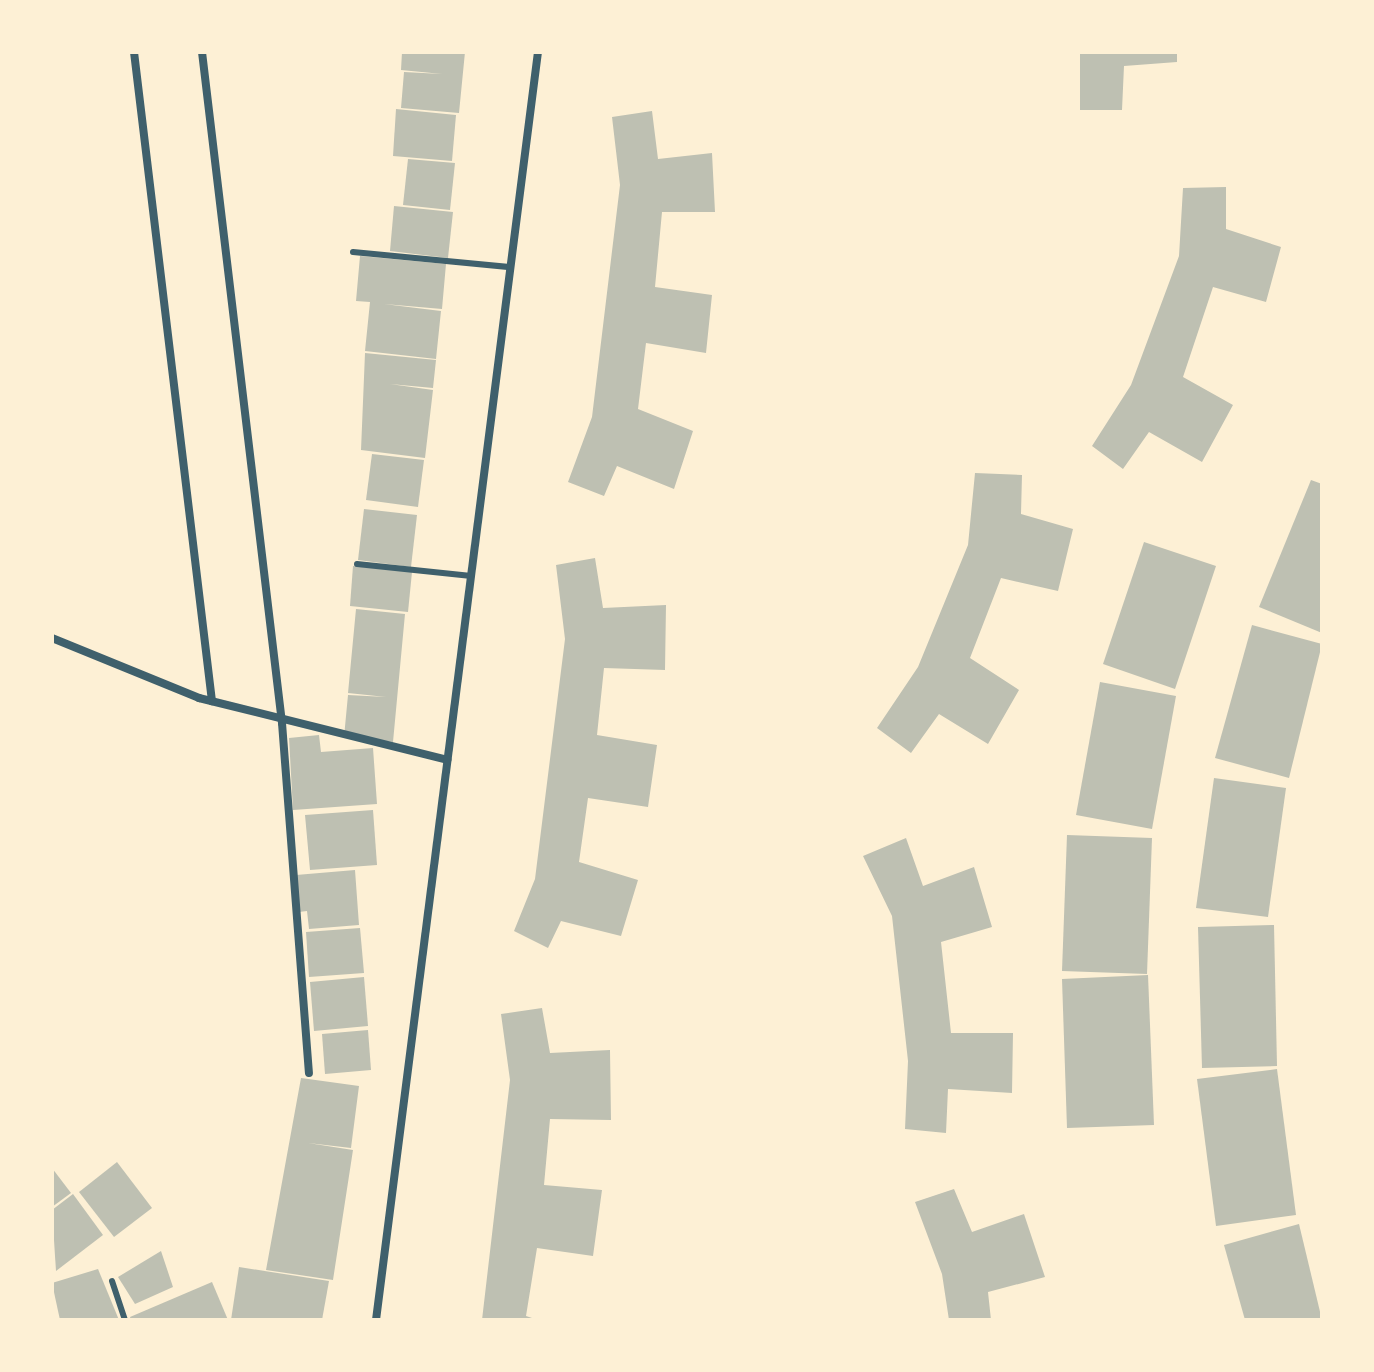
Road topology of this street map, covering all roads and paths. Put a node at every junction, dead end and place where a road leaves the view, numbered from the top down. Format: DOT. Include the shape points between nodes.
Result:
graph roads {
  1 [pos="134,52"];
  2 [pos="202,52"];
  3 [pos="538,52"];
  4 [pos="353,252"];
  5 [pos="510,267"];
  6 [pos="357,564"];
  7 [pos="471,576"];
  8 [pos="52,638"];
  9 [pos="212,701"];
  10 [pos="282,723"];
  11 [pos="447,760"];
  12 [pos="309,1073"];
  13 [pos="112,1281"];
  14 [pos="125,1320"];
  15 [pos="376,1320"];
  1 -- 9 [label="street"];
  2 -- 10 [label="street"];
  3 -- 5 [label="street"];
  4 -- 5 [label="lane"];
  5 -- 7 [label="street"];
  6 -- 7 [label="lane"];
  7 -- 11 [label="street"];
  8 -- 9 [label="street"];
  9 -- 10 [label="street"];
  10 -- 11 [label="street"];
  10 -- 12 [label="street"];
  11 -- 15 [label="street"];
  13 -- 14 [label="lane"];
}
